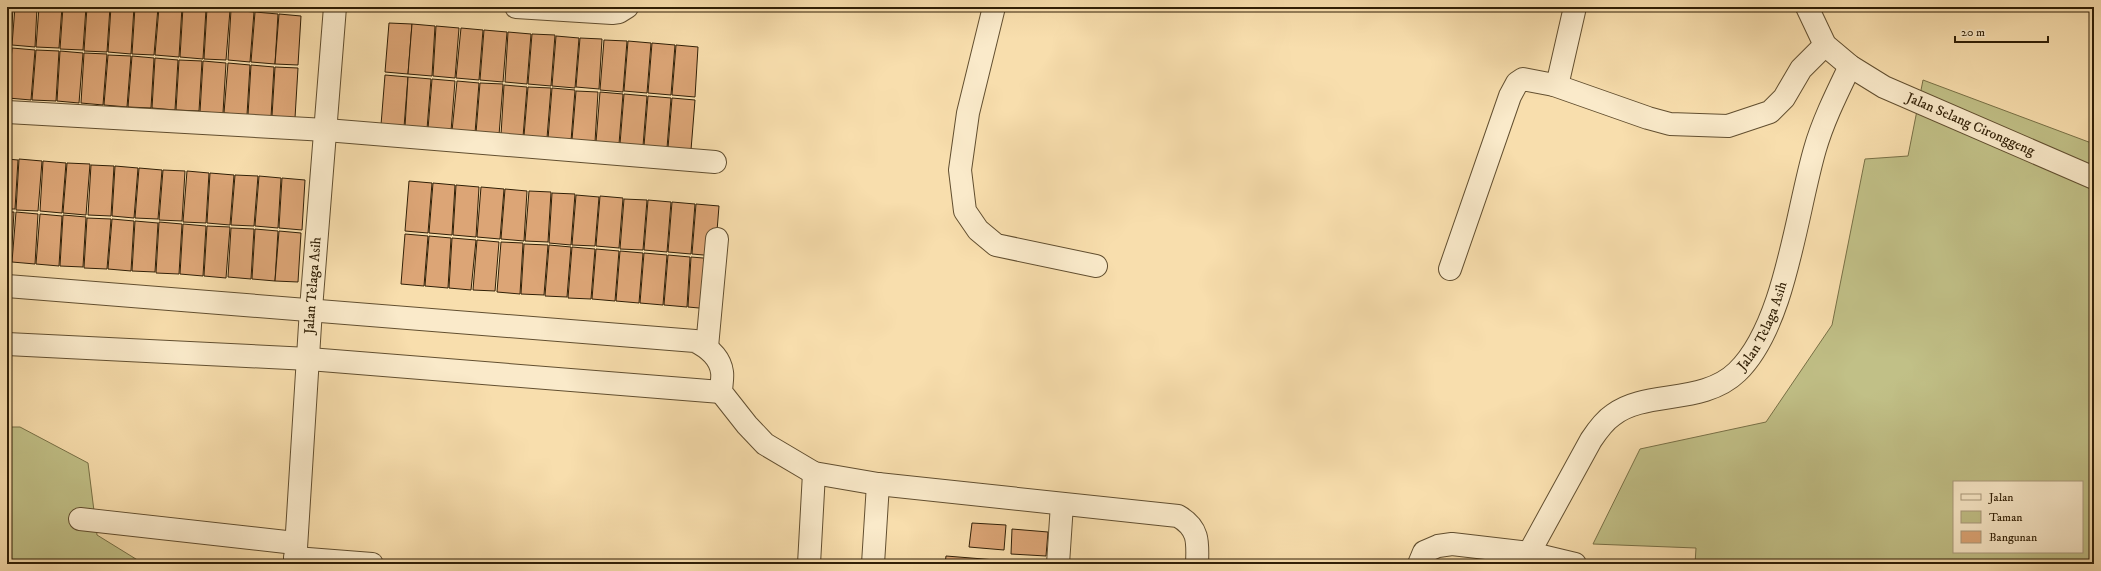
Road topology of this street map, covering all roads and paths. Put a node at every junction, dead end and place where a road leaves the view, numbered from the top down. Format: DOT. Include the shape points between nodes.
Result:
graph roads {
  1 [pos="335,7"];
  2 [pos="516,7"];
  3 [pos="627,7"];
  4 [pos="994,7"];
  5 [pos="1575,7"];
  6 [pos="1807,7"];
  7 [pos="563,9"];
  8 [pos="1825,46"];
  9 [pos="1850,66"];
  10 [pos="1554,85"];
  11 [pos="7,112"];
  12 [pos="326,130"];
  13 [pos="715,162"];
  14 [pos="2094,178"];
  15 [pos="717,239"];
  16 [pos="1096,266"];
  17 [pos="1450,269"];
  18 [pos="7,286"];
  19 [pos="311,309"];
  20 [pos="7,344"];
  21 [pos="707,347"];
  22 [pos="309,359"];
  23 [pos="721,392"];
  24 [pos="814,473"];
  25 [pos="878,484"];
  26 [pos="1062,504"];
  27 [pos="80,519"];
  28 [pos="1529,553"];
  29 [pos="295,555"];
  30 [pos="372,564"];
  31 [pos="810,564"];
  32 [pos="873,564"];
  33 [pos="1058,564"];
  34 [pos="1197,564"];
  35 [pos="1419,564"];
  36 [pos="1575,564"];
  1 -- 12 [label="street, Jalan Telaga Asih"];
  2 -- 7 [label="street"];
  3 -- 7 [label="street" via="612,13"];
  4 -- 16 [label="street" via="968,113 960,170 965,211 978,230 996,245"];
  5 -- 10 [label="street" via="1559,77"];
  6 -- 8 [label="street"];
  8 -- 9 [label="street"];
  8 -- 10 [label="street" via="1801,69 1784,98 1770,112 1728,126 1670,124"];
  9 -- 14 [label="street, Jalan Selang Cironggeng" via="1884,87"];
  9 -- 28 [label="street, Jalan Telaga Asih" via="1815,148 1776,300 1764,333 1750,357 1736,373 1716,386 1690,395 1630,406 1613,414 1601,425 1591,440"];
  10 -- 17 [label="street" via="1523,79 1517,83 1510,96"];
  11 -- 12 [label="street"];
  12 -- 13 [label="street"];
  12 -- 19 [label="street, Jalan Telaga Asih"];
  15 -- 21 [label="street"];
  18 -- 19 [label="street"];
  19 -- 21 [label="street" via="695,341"];
  19 -- 22 [label="street, Jalan Telaga Asih"];
  20 -- 22 [label="street"];
  21 -- 23 [label="street" via="722,372"];
  22 -- 23 [label="street"];
  22 -- 29 [label="street, Jalan Telaga Asih"];
  23 -- 24 [label="street" via="765,444"];
  24 -- 25 [label="street"];
  24 -- 31 [label="street"];
  25 -- 26 [label="street"];
  25 -- 32 [label="street"];
  26 -- 33 [label="street"];
  26 -- 34 [label="street" via="1178,516 1189,523 1195,534 1198,544"];
  27 -- 29 [label="street"];
  28 -- 35 [label="street" via="1452,544 1424,552"];
  28 -- 36 [label="street"];
  29 -- 30 [label="street"];
}
